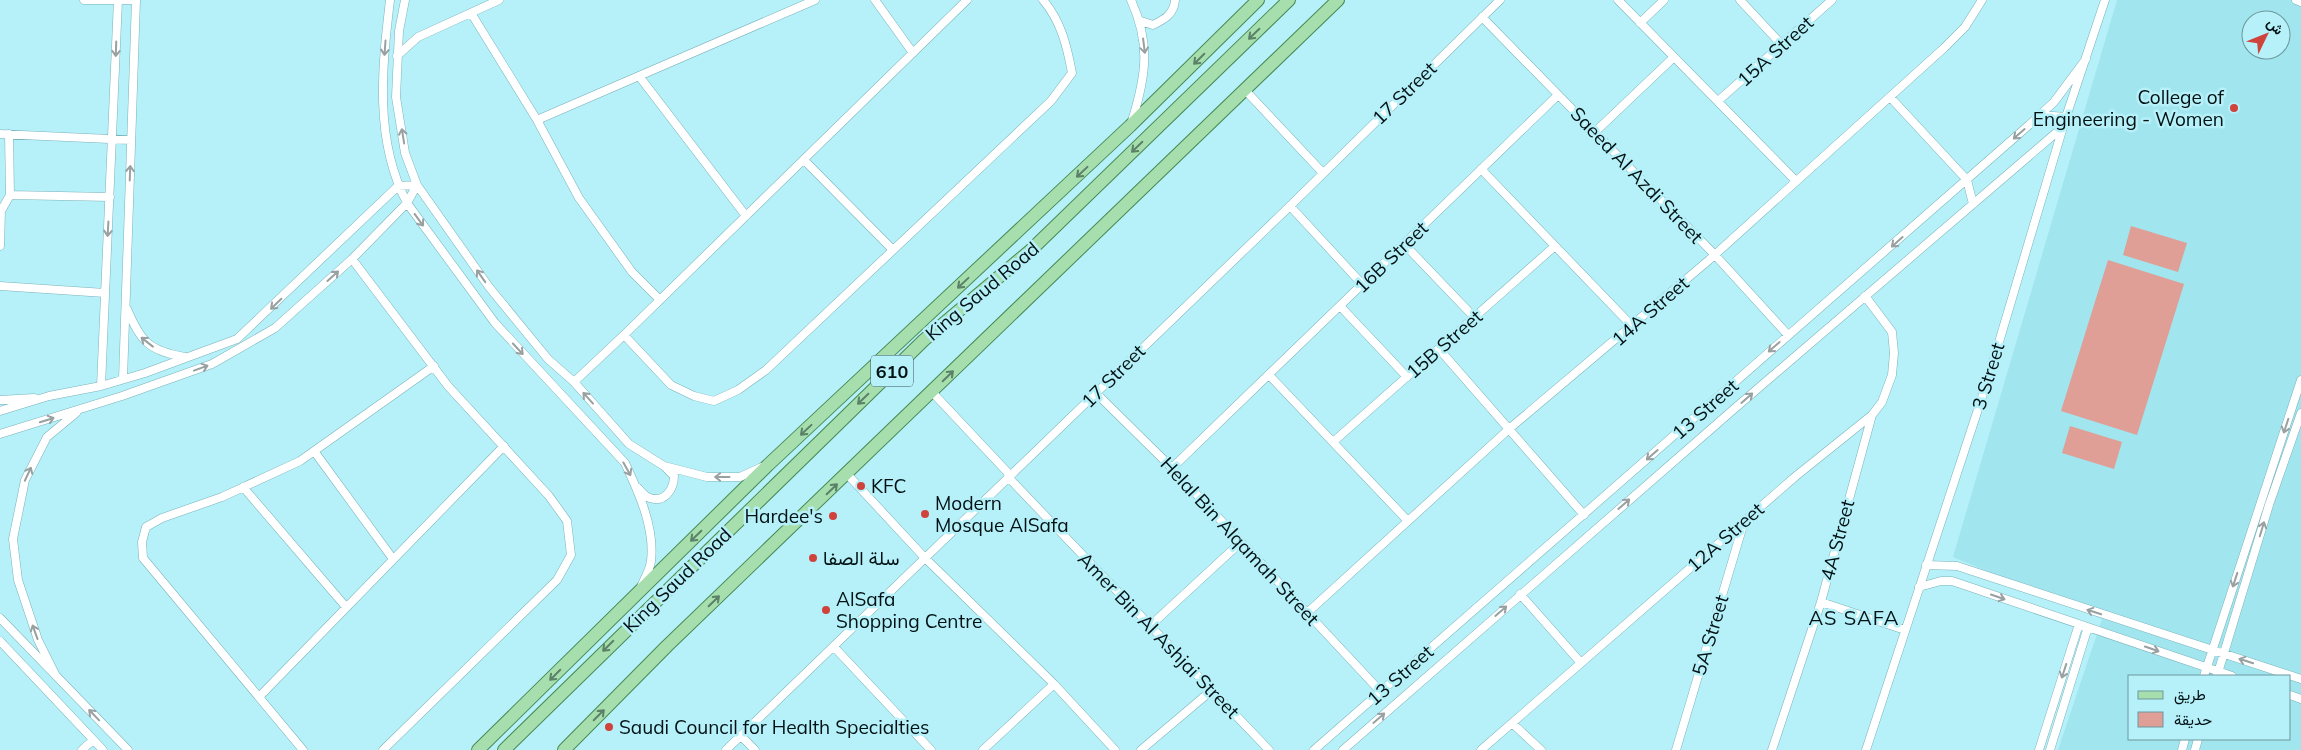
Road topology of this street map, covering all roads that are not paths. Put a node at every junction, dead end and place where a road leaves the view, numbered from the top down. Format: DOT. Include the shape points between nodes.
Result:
graph roads {
  1 [pos="84,0"];
  2 [pos="136,0"];
  3 [pos="390,0"];
  4 [pos="405,0"];
  5 [pos="499,0"];
  6 [pos="814,0"];
  7 [pos="875,0"];
  8 [pos="967,0"];
  9 [pos="1043,0"];
  10 [pos="1131,0"];
  11 [pos="1175,0"];
  12 [pos="1258,0"];
  13 [pos="1289,0"];
  14 [pos="1338,0"];
  15 [pos="1500,0"];
  16 [pos="1618,0"];
  17 [pos="1664,0"];
  18 [pos="1740,0"];
  19 [pos="1832,0"];
  20 [pos="1980,0"];
  21 [pos="2105,0"];
  22 [pos="2296,0"];
  23 [pos="118,1"];
  24 [pos="2301,2"];
  25 [pos="471,13"];
  26 [pos="1482,17"];
  27 [pos="1141,21"];
  28 [pos="1640,23"];
  29 [pos="1782,45"];
  30 [pos="913,53"];
  31 [pos="397,56"];
  32 [pos="1674,57"];
  33 [pos="2086,59"];
  34 [pos="639,76"];
  35 [pos="1245,90"];
  36 [pos="1558,95"];
  37 [pos="1890,97"];
  38 [pos="1718,101"];
  39 [pos="2040,115"];
  40 [pos="2066,117"];
  41 [pos="537,120"];
  42 [pos="1130,126"];
  43 [pos="2064,126"];
  44 [pos="1595,132"];
  45 [pos="0,134"];
  46 [pos="9,134"];
  47 [pos="112,139"];
  48 [pos="131,140"];
  49 [pos="804,160"];
  50 [pos="1481,169"];
  51 [pos="1322,172"];
  52 [pos="1967,180"];
  53 [pos="1796,181"];
  54 [pos="417,184"];
  55 [pos="398,186"];
  56 [pos="10,195"];
  57 [pos="110,197"];
  58 [pos="407,203"];
  59 [pos="1973,204"];
  60 [pos="1290,206"];
  61 [pos="746,216"];
  62 [pos="1404,244"];
  63 [pos="0,246"];
  64 [pos="1555,246"];
  65 [pos="893,250"];
  66 [pos="1715,255"];
  67 [pos="352,259"];
  68 [pos="1362,284"];
  69 [pos="0,286"];
  70 [pos="105,293"];
  71 [pos="1866,296"];
  72 [pos="660,300"];
  73 [pos="126,305"];
  74 [pos="1340,306"];
  75 [pos="1475,318"];
  76 [pos="1632,326"];
  77 [pos="624,335"];
  78 [pos="1788,335"];
  79 [pos="1439,349"];
  80 [pos="187,358"];
  81 [pos="434,366"];
  82 [pos="1269,375"];
  83 [pos="1407,377"];
  84 [pos="123,379"];
  85 [pos="2301,380"];
  86 [pos="574,382"];
  87 [pos="101,386"];
  88 [pos="932,392"];
  89 [pos="1096,393"];
  90 [pos="48,396"];
  91 [pos="0,400"];
  92 [pos="79,410"];
  93 [pos="0,412"];
  94 [pos="2301,412"];
  95 [pos="1872,415"];
  96 [pos="1509,428"];
  97 [pos="0,434"];
  98 [pos="1333,442"];
  99 [pos="504,446"];
  100 [pos="314,451"];
  101 [pos="768,465"];
  102 [pos="664,466"];
  103 [pos="1172,468"];
  104 [pos="847,474"];
  105 [pos="1009,476"];
  106 [pos="636,486"];
  107 [pos="243,487"];
  108 [pos="2260,503"];
  109 [pos="2269,505"];
  110 [pos="1584,515"];
  111 [pos="1407,520"];
  112 [pos="1744,520"];
  113 [pos="1241,542"];
  114 [pos="925,558"];
  115 [pos="393,559"];
  116 [pos="1926,565"];
  117 [pos="1957,566"];
  118 [pos="1952,581"];
  119 [pos="1919,587"];
  120 [pos="2029,590"];
  121 [pos="639,591"];
  122 [pos="1520,594"];
  123 [pos="1820,602"];
  124 [pos="2025,606"];
  125 [pos="346,607"];
  126 [pos="1307,613"];
  127 [pos="0,618"];
  128 [pos="2122,621"];
  129 [pos="2079,624"];
  130 [pos="1151,625"];
  131 [pos="2088,627"];
  132 [pos="1905,630"];
  133 [pos="2116,637"];
  134 [pos="0,640"];
  135 [pos="834,647"];
  136 [pos="2213,650"];
  137 [pos="2224,654"];
  138 [pos="1581,662"];
  139 [pos="2206,672"];
  140 [pos="2218,674"];
  141 [pos="2289,675"];
  142 [pos="56,676"];
  143 [pos="1054,684"];
  144 [pos="1212,690"];
  145 [pos="1380,692"];
  146 [pos="258,697"];
  147 [pos="1512,723"];
  148 [pos="741,736"];
  149 [pos="93,740"];
  150 [pos="82,750"];
  151 [pos="103,750"];
  152 [pos="128,750"];
  153 [pos="303,750"];
  154 [pos="383,750"];
  155 [pos="478,750"];
  156 [pos="504,750"];
  157 [pos="564,750"];
  158 [pos="726,750"];
  159 [pos="754,750"];
  160 [pos="931,750"];
  161 [pos="983,750"];
  162 [pos="1115,750"];
  163 [pos="1141,750"];
  164 [pos="1269,750"];
  165 [pos="1314,750"];
  166 [pos="1343,750"];
  167 [pos="1481,750"];
  168 [pos="1541,750"];
  169 [pos="1676,750"];
  170 [pos="1772,750"];
  171 [pos="1866,750"];
  172 [pos="2039,750"];
  173 [pos="2050,750"];
  1 -- 23 [label="street"];
  2 -- 23 [label="street"];
  2 -- 48 [label="street"];
  3 -- 55 [label="street, one-way" via="382,96 390,163"];
  4 -- 31 [label="street"];
  5 -- 25 [label="street"];
  6 -- 34 [label="street"];
  7 -- 30 [label="street"];
  8 -- 30 [label="street"];
  9 -- 65 [label="street" via="1060,27 1072,73 1050,101"];
  10 -- 27 [label="street"];
  11 -- 27 [label="street" via="1166,19 1153,25"];
  12 -- 42 [label="main road, one-way"];
  13 -- 156 [label="main road, King Saud Road / 610, one-way" via="1031,250 924,340"];
  14 -- 35 [label="main road, King Saud Road / 610"];
  15 -- 26 [label="street, 17 Street"];
  16 -- 28 [label="street"];
  17 -- 28 [label="street"];
  18 -- 29 [label="street"];
  19 -- 29 [label="street, 15A Street"];
  20 -- 37 [label="street, 14A Street" via="1965,27"];
  21 -- 33 [label="street, 3 Street"];
  22 -- 24 [label="street"];
  23 -- 47 [label="street, one-way"];
  25 -- 31 [label="street" via="418,37"];
  25 -- 41 [label="street"];
  26 -- 36 [label="street, Saeed Al Azdi Street"];
  26 -- 51 [label="street, 17 Street"];
  27 -- 42 [label="street, one-way" via="1146,60"];
  28 -- 32 [label="street"];
  29 -- 38 [label="street, 15A Street"];
  30 -- 49 [label="street"];
  54 -- 31 [label="street, one-way" via="406,153 396,97"];
  32 -- 38 [label="street"];
  32 -- 44 [label="street"];
  33 -- 39 [label="street, 13 Street" via="2054,102"];
  33 -- 40 [label="street, 3 Street"];
  34 -- 41 [label="street"];
  34 -- 61 [label="street"];
  35 -- 51 [label="street"];
  88 -- 35 [label="main road, King Saud Road / 610, one-way"];
  36 -- 44 [label="street, Saeed Al Azdi Street"];
  36 -- 50 [label="street, 16B Street"];
  37 -- 52 [label="street"];
  37 -- 53 [label="street, 14A Street"];
  38 -- 53 [label="street"];
  39 -- 40 [label="street"];
  39 -- 52 [label="street, 13 Street, one-way"];
  40 -- 43 [label="street, 3 Street"];
  41 -- 72 [label="street" via="579,198 632,272"];
  42 -- 101 [label="main road, one-way"];
  43 -- 59 [label="street, 13 Street"];
  43 -- 116 [label="street, 3 Street" via="1988,378"];
  44 -- 66 [label="street, Saeed Al Azdi Street"];
  45 -- 46 [label="street"];
  46 -- 47 [label="street"];
  46 -- 56 [label="street"];
  47 -- 48 [label="street"];
  47 -- 57 [label="street"];
  73 -- 48 [label="street, one-way"];
  49 -- 61 [label="street"];
  49 -- 65 [label="street"];
  50 -- 62 [label="street, 16B Street"];
  50 -- 64 [label="street"];
  51 -- 60 [label="street, 17 Street"];
  52 -- 59 [label="street"];
  52 -- 78 [label="street, 13 Street, one-way"];
  53 -- 66 [label="street, 14A Street"];
  54 -- 55 [label="street"];
  54 -- 58 [label="street"];
  86 -- 54 [label="street, one-way" via="548,359 489,287"];
  55 -- 58 [label="street"];
  55 -- 80 [label="street, one-way" via="237,340"];
  56 -- 57 [label="street"];
  56 -- 63 [label="street" via="1,211"];
  57 -- 70 [label="street, one-way"];
  58 -- 67 [label="street"];
  58 -- 106 [label="street, one-way" via="495,324 625,463"];
  59 -- 71 [label="street, 13 Street"];
  60 -- 68 [label="street"];
  60 -- 89 [label="street, 17 Street"];
  61 -- 72 [label="street"];
  62 -- 68 [label="street, 16B Street"];
  62 -- 75 [label="street"];
  64 -- 75 [label="street, 15B Street"];
  64 -- 76 [label="street"];
  65 -- 77 [label="street" via="766,370 738,390 714,401 671,385"];
  66 -- 76 [label="street, 14A Street"];
  66 -- 78 [label="street, Saeed Al Azdi Street"];
  67 -- 81 [label="street"];
  92 -- 67 [label="street, one-way" via="212,364 275,328"];
  68 -- 74 [label="street, 16B Street"];
  69 -- 70 [label="street"];
  70 -- 87 [label="street"];
  71 -- 95 [label="street, 12A Street" via="1892,332 1894,353 1892,375 1882,402"];
  122 -- 71 [label="street, 13 Street, one-way"];
  72 -- 77 [label="street"];
  80 -- 73 [label="street, one-way" via="163,353 142,339"];
  73 -- 84 [label="street"];
  74 -- 82 [label="street, 16B Street"];
  74 -- 83 [label="street"];
  75 -- 79 [label="street, 15B Street"];
  76 -- 96 [label="street, 14A Street"];
  77 -- 86 [label="street"];
  78 -- 110 [label="street, 13 Street, one-way"];
  79 -- 83 [label="street, 15B Street"];
  79 -- 96 [label="street"];
  80 -- 84 [label="street"];
  81 -- 99 [label="street" via="448,386"];
  81 -- 100 [label="street"];
  82 -- 98 [label="street"];
  82 -- 103 [label="street, 16B Street"];
  83 -- 98 [label="street, 15B Street"];
  84 -- 87 [label="street"];
  85 -- 108 [label="street, one-way"];
  102 -- 86 [label="street, one-way" via="629,444"];
  87 -- 90 [label="street"];
  88 -- 104 [label="main road, King Saud Road / 610"];
  88 -- 105 [label="street, Amer Bin Al Ashjai Street"];
  89 -- 103 [label="street, Helal Bin Alqamah Street"];
  89 -- 105 [label="street, 17 Street"];
  90 -- 91 [label="street"];
  90 -- 93 [label="street"];
  97 -- 92 [label="street, one-way"];
  142 -- 92 [label="street, one-way" via="38,640 18,580 13,538 25,480 47,437"];
  94 -- 109 [label="street"];
  95 -- 112 [label="street, 12A Street"];
  95 -- 123 [label="street, 4A Street"];
  96 -- 110 [label="street"];
  96 -- 111 [label="street, 14A Street"];
  98 -- 111 [label="street"];
  99 -- 115 [label="street"];
  99 -- 154 [label="street" via="567,521 570,554 557,580"];
  100 -- 107 [label="street"];
  100 -- 115 [label="street"];
  101 -- 102 [label="street, one-way" via="740,477 707,477"];
  101 -- 121 [label="main road, one-way"];
  102 -- 106 [label="street" via="674,476 670,493 660,499 648,498"];
  103 -- 113 [label="street, Helal Bin Alqamah Street"];
  104 -- 114 [label="street"];
  157 -- 104 [label="main road, King Saud Road / 610, one-way" via="667,646"];
  105 -- 114 [label="street, 17 Street"];
  105 -- 130 [label="street, Amer Bin Al Ashjai Street"];
  106 -- 121 [label="street" via="650,530 651,562"];
  107 -- 125 [label="street"];
  107 -- 146 [label="street" via="146,527 142,542 143,558"];
  108 -- 109 [label="street"];
  108 -- 136 [label="street, one-way"];
  137 -- 109 [label="street, one-way"];
  110 -- 145 [label="street, 13 Street"];
  111 -- 126 [label="street, 14A Street"];
  112 -- 138 [label="street, 12A Street"];
  112 -- 169 [label="street, 5A Street"];
  113 -- 126 [label="street, Helal Bin Alqamah Street"];
  113 -- 130 [label="street"];
  114 -- 135 [label="street, 17 Street"];
  114 -- 143 [label="street"];
  115 -- 125 [label="street"];
  116 -- 117 [label="street"];
  116 -- 119 [label="street, 3 Street"];
  117 -- 118 [label="street"];
  117 -- 120 [label="street"];
  118 -- 119 [label="street"];
  118 -- 124 [label="street, one-way"];
  119 -- 132 [label="street, 3 Street"];
  120 -- 124 [label="street"];
  128 -- 120 [label="street, one-way"];
  121 -- 155 [label="main road, one-way"];
  122 -- 138 [label="street"];
  166 -- 122 [label="street, 13 Street, one-way"];
  123 -- 132 [label="street"];
  123 -- 170 [label="street, 4A Street"];
  124 -- 129 [label="street"];
  125 -- 146 [label="street"];
  126 -- 145 [label="street, Helal Bin Alqamah Street"];
  127 -- 142 [label="street"];
  128 -- 133 [label="street"];
  128 -- 136 [label="street"];
  129 -- 131 [label="street"];
  129 -- 172 [label="street, one-way"];
  130 -- 144 [label="street, Amer Bin Al Ashjai Street"];
  131 -- 133 [label="street"];
  131 -- 173 [label="street"];
  132 -- 171 [label="street, 3 Street"];
  133 -- 139 [label="street, one-way"];
  134 -- 149 [label="street"];
  135 -- 148 [label="street, 17 Street"];
  135 -- 160 [label="street"];
  136 -- 137 [label="street"];
  136 -- 139 [label="street"];
  137 -- 140 [label="street"];
  141 -- 137 [label="street, one-way"];
  138 -- 147 [label="street, 12A Street"];
  139 -- 140 [label="street"];
  152 -- 142 [label="street, one-way"];
  143 -- 161 [label="street"];
  143 -- 162 [label="street"];
  144 -- 163 [label="street"];
  144 -- 164 [label="street, Amer Bin Al Ashjai Street"];
  145 -- 165 [label="street, 13 Street"];
  146 -- 153 [label="street"];
  147 -- 167 [label="street, 12A Street"];
  147 -- 168 [label="street"];
  148 -- 158 [label="street, 17 Street"];
  148 -- 159 [label="street"];
  149 -- 150 [label="street"];
  149 -- 151 [label="street"];
}
